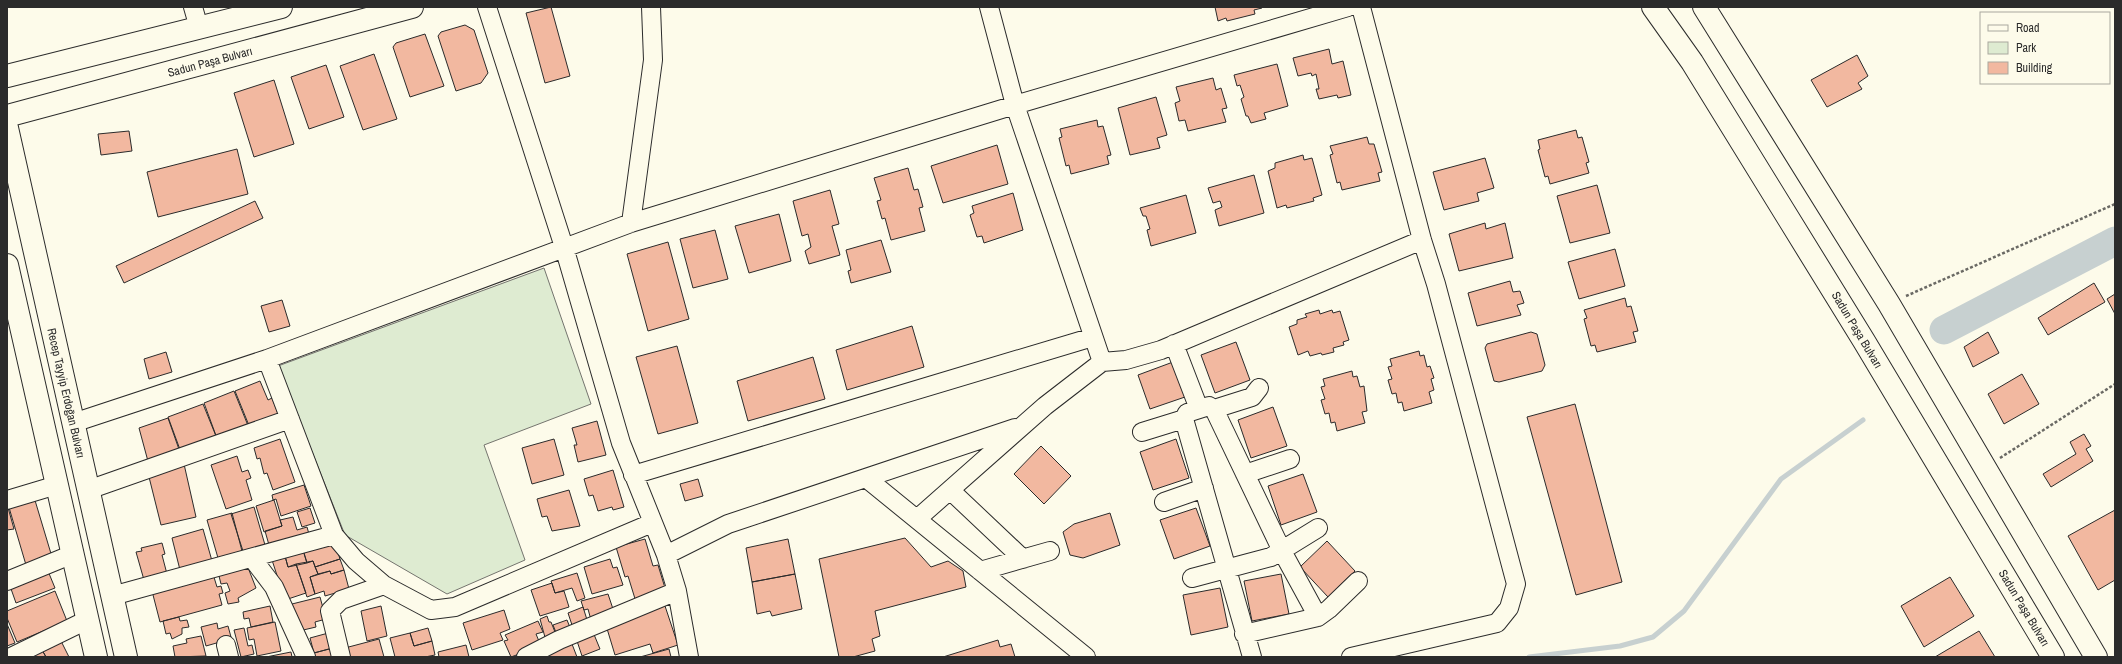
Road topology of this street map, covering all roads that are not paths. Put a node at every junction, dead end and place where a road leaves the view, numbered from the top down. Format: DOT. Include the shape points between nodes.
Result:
graph roads {
  1 [pos="193,7"];
  2 [pos="281,7"];
  3 [pos="412,7"];
  4 [pos="487,7"];
  5 [pos="651,7"];
  6 [pos="989,7"];
  7 [pos="1348,7"];
  8 [pos="1361,7"];
  9 [pos="1653,7"];
  10 [pos="1704,7"];
  11 [pos="199,28"];
  12 [pos="7,76"];
  13 [pos="1015,104"];
  14 [pos="7,116"];
  15 [pos="7,128"];
  16 [pos="631,222"];
  17 [pos="1422,240"];
  18 [pos="564,247"];
  19 [pos="7,265"];
  20 [pos="10,310"];
  21 [pos="1093,337"];
  22 [pos="1174,344"];
  23 [pos="267,359"];
  24 [pos="1102,362"];
  25 [pos="1259,388"];
  26 [pos="1199,413"];
  27 [pos="290,419"];
  28 [pos="73,423"];
  29 [pos="1023,425"];
  30 [pos="1142,432"];
  31 [pos="1290,459"];
  32 [pos="1246,474"];
  33 [pos="633,475"];
  34 [pos="866,478"];
  35 [pos="57,485"];
  36 [pos="1204,488"];
  37 [pos="88,490"];
  38 [pos="950,490"];
  39 [pos="7,500"];
  40 [pos="1164,502"];
  41 [pos="917,519"];
  42 [pos="652,523"];
  43 [pos="1318,528"];
  44 [pos="334,535"];
  45 [pos="1050,551"];
  46 [pos="1282,551"];
  47 [pos="73,554"];
  48 [pos="666,555"];
  49 [pos="252,558"];
  50 [pos="1023,559"];
  51 [pos="1228,568"];
  52 [pos="980,571"];
  53 [pos="1192,578"];
  54 [pos="7,581"];
  55 [pos="1358,581"];
  56 [pos="384,585"];
  57 [pos="677,591"];
  58 [pos="112,596"];
  59 [pos="1318,617"];
  60 [pos="87,620"];
  61 [pos="1244,634"];
  62 [pos="11,657"];
  63 [pos="96,657"];
  64 [pos="126,657"];
  65 [pos="306,657"];
  66 [pos="341,657"];
  67 [pos="526,657"];
  68 [pos="689,657"];
  69 [pos="1086,657"];
  70 [pos="1252,657"];
  71 [pos="1351,657"];
  72 [pos="2053,657"];
  73 [pos="2096,657"];
  1 -- 11 [label="street"];
  2 -- 11 [label="main road"];
  3 -- 14 [label="main road, Sadun Paşa Bulvarı"];
  4 -- 18 [label="street"];
  5 -- 16 [label="street" via="653,60 650,94"];
  6 -- 13 [label="street"];
  7 -- 13 [label="street"];
  8 -- 17 [label="street"];
  9 -- 72 [label="main road, Sadun Paşa Bulvarı" via="1692,62 1868,348"];
  10 -- 73 [label="main road" via="1889,304"];
  11 -- 12 [label="main road"];
  13 -- 16 [label="street"];
  13 -- 21 [label="street"];
  15 -- 28 [label="main road, Recep Tayyip Erdoğan Bulvarı"];
  16 -- 18 [label="street"];
  17 -- 22 [label="street"];
  17 -- 71 [label="street" via="1516,584 1509,608 1497,623"];
  18 -- 23 [label="street"];
  18 -- 33 [label="street" via="621,443"];
  19 -- 20 [label="main road"];
  20 -- 35 [label="main road"];
  21 -- 24 [label="street"];
  21 -- 33 [label="street"];
  22 -- 24 [label="street" via="1126,360"];
  22 -- 26 [label="street"];
  23 -- 27 [label="street"];
  23 -- 28 [label="street"];
  24 -- 29 [label="street"];
  25 -- 26 [label="street" via="1252,397"];
  26 -- 30 [label="street"];
  26 -- 32 [label="street"];
  26 -- 36 [label="street"];
  27 -- 37 [label="street"];
  27 -- 44 [label="street"];
  28 -- 37 [label="main road, Recep Tayyip Erdoğan Bulvarı"];
  29 -- 34 [label="street"];
  29 -- 38 [label="street"];
  31 -- 32 [label="street"];
  32 -- 46 [label="street"];
  33 -- 42 [label="street"];
  34 -- 41 [label="street"];
  34 -- 48 [label="street" via="728,524"];
  35 -- 39 [label="street"];
  35 -- 47 [label="main road"];
  36 -- 40 [label="street"];
  36 -- 51 [label="street"];
  37 -- 58 [label="main road, Recep Tayyip Erdoğan Bulvarı"];
  38 -- 41 [label="street"];
  38 -- 50 [label="street"];
  41 -- 52 [label="street"];
  42 -- 48 [label="street"];
  42 -- 56 [label="street" via="456,607 431,610"];
  43 -- 46 [label="street"];
  44 -- 49 [label="street"];
  44 -- 56 [label="street" via="356,562"];
  45 -- 50 [label="street"];
  46 -- 51 [label="street" via="1271,557"];
  46 -- 59 [label="street"];
  47 -- 54 [label="street"];
  47 -- 60 [label="main road"];
  48 -- 57 [label="street"];
  49 -- 58 [label="street"];
  49 -- 65 [label="street" via="274,587"];
  50 -- 52 [label="street"];
  51 -- 53 [label="street"];
  51 -- 61 [label="street"];
  52 -- 69 [label="street"];
  55 -- 59 [label="street"];
  56 -- 66 [label="street" via="341,600 330,611"];
  57 -- 67 [label="street" via="566,637"];
  57 -- 68 [label="street"];
  58 -- 64 [label="main road, Recep Tayyip Erdoğan Bulvarı"];
  59 -- 61 [label="street"];
  60 -- 62 [label="street"];
  60 -- 63 [label="main road"];
  61 -- 70 [label="street"];
}
